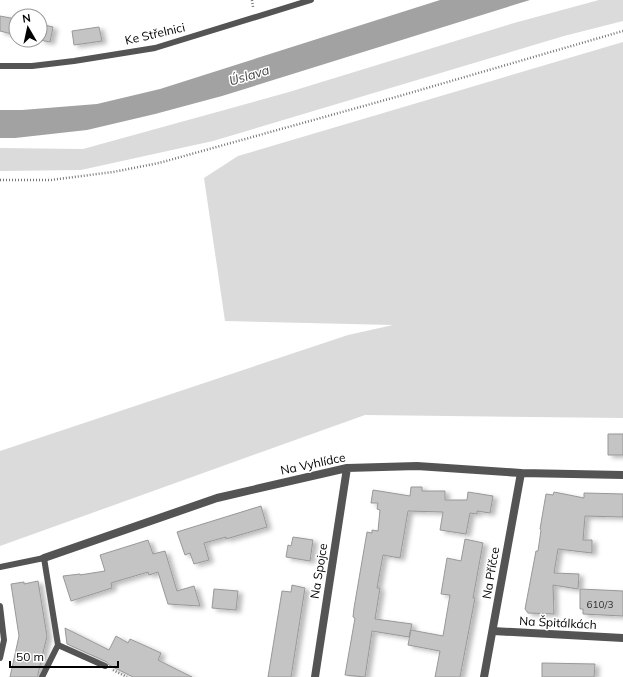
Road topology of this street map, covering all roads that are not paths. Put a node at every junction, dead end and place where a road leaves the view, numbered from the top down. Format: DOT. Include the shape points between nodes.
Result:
graph roads {
  1 [pos="311,0"];
  2 [pos="0,66"];
  3 [pos="347,468"];
  4 [pos="521,473"];
  5 [pos="623,476"];
  6 [pos="44,558"];
  7 [pos="0,567"];
  8 [pos="0,606"];
  9 [pos="493,631"];
  10 [pos="623,638"];
  11 [pos="58,645"];
  12 [pos="0,658"];
  13 [pos="105,666"];
  14 [pos="42,677"];
  15 [pos="315,677"];
  16 [pos="484,677"];
  1 -- 2 [label="lane, Ke Střelnici" via="155,48 32,66"];
  3 -- 4 [label="street, Na Vyhlídce" via="417,466"];
  3 -- 6 [label="street, Na Vyhlídce" via="217,498"];
  3 -- 15 [label="street, Na Spojce"];
  4 -- 5 [label="street, Na Vyhlídce"];
  4 -- 9 [label="street, Na Příčce"];
  6 -- 7 [label="lane"];
  6 -- 11 [label="lane"];
  8 -- 12 [label="lane" via="4,640"];
  9 -- 10 [label="street, Na Špitálkách"];
  9 -- 16 [label="street, Na Příčce"];
  11 -- 13 [label="lane"];
  11 -- 14 [label="lane"];
}
